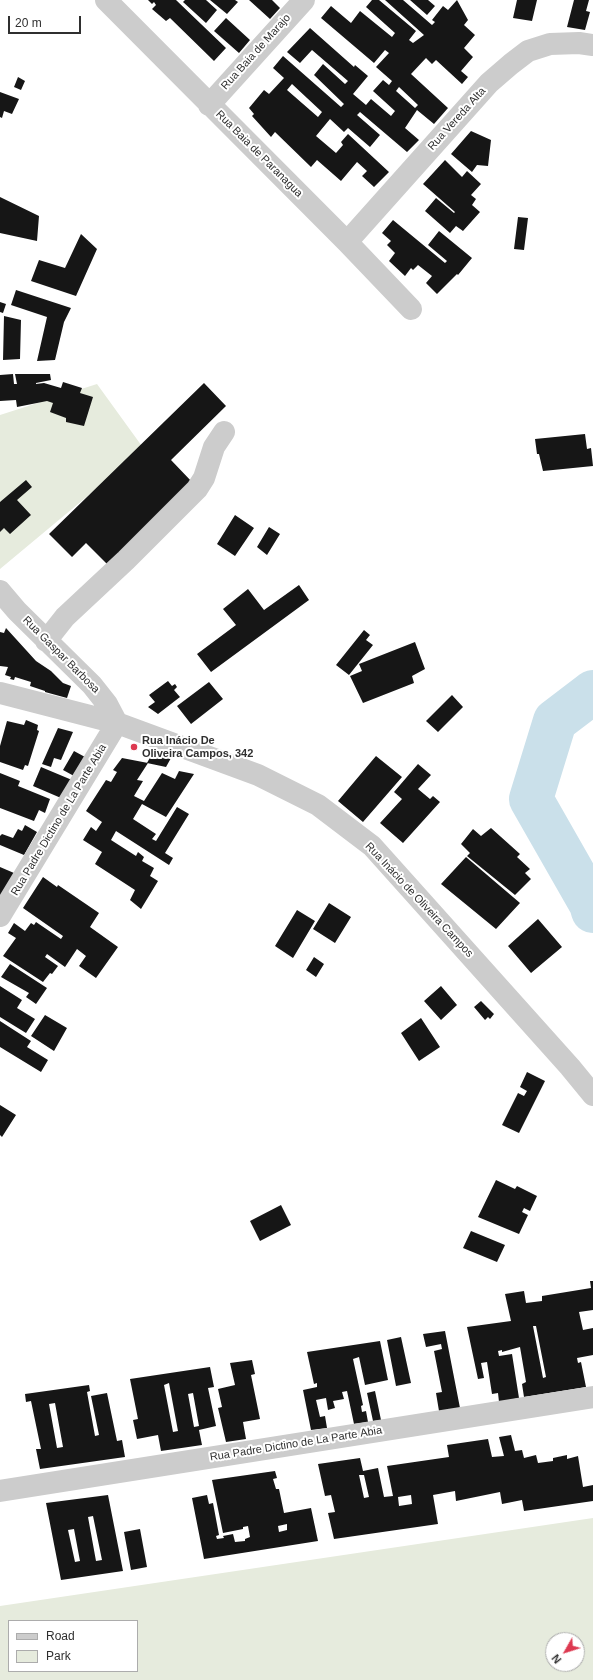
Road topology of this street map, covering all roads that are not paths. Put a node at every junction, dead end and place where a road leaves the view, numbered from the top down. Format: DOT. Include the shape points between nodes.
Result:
graph roads {
  1 [pos="106,0"];
  2 [pos="304,0"];
  3 [pos="593,45"];
  4 [pos="209,104"];
  5 [pos="347,242"];
  6 [pos="412,309"];
  7 [pos="224,432"];
  8 [pos="0,591"];
  9 [pos="46,640"];
  10 [pos="0,693"];
  11 [pos="117,723"];
  12 [pos="0,916"];
  13 [pos="593,1095"];
  14 [pos="593,1397"];
  15 [pos="0,1491"];
  1 -- 4 [label="street, Rua Baia de Paranagua"];
  2 -- 4 [label="street, Rua Baia de Marajo"];
  3 -- 5 [label="street, Rua Vereda Alta" via="550,44 528,51 511,64 489,83"];
  4 -- 5 [label="street, Rua Baia de Paranagua"];
  5 -- 6 [label="street, Rua Baia de Paranagua"];
  7 -- 9 [label="street" via="214,447 204,478 197,489 65,617"];
  8 -- 9 [label="street, Rua Gaspar Barbosa"];
  9 -- 11 [label="street, Rua Gaspar Barbosa" via="92,685 107,704"];
  10 -- 11 [label="street, Rua Inácio de Oliveira Campos"];
  11 -- 12 [label="street, Rua Padre Dictino de La Parte Abia"];
  11 -- 13 [label="street, Rua Inácio de Oliveira Campos" via="258,775 318,805 372,846"];
  14 -- 15 [label="street, Rua Padre Dictino de La Parte Abia"];
}
